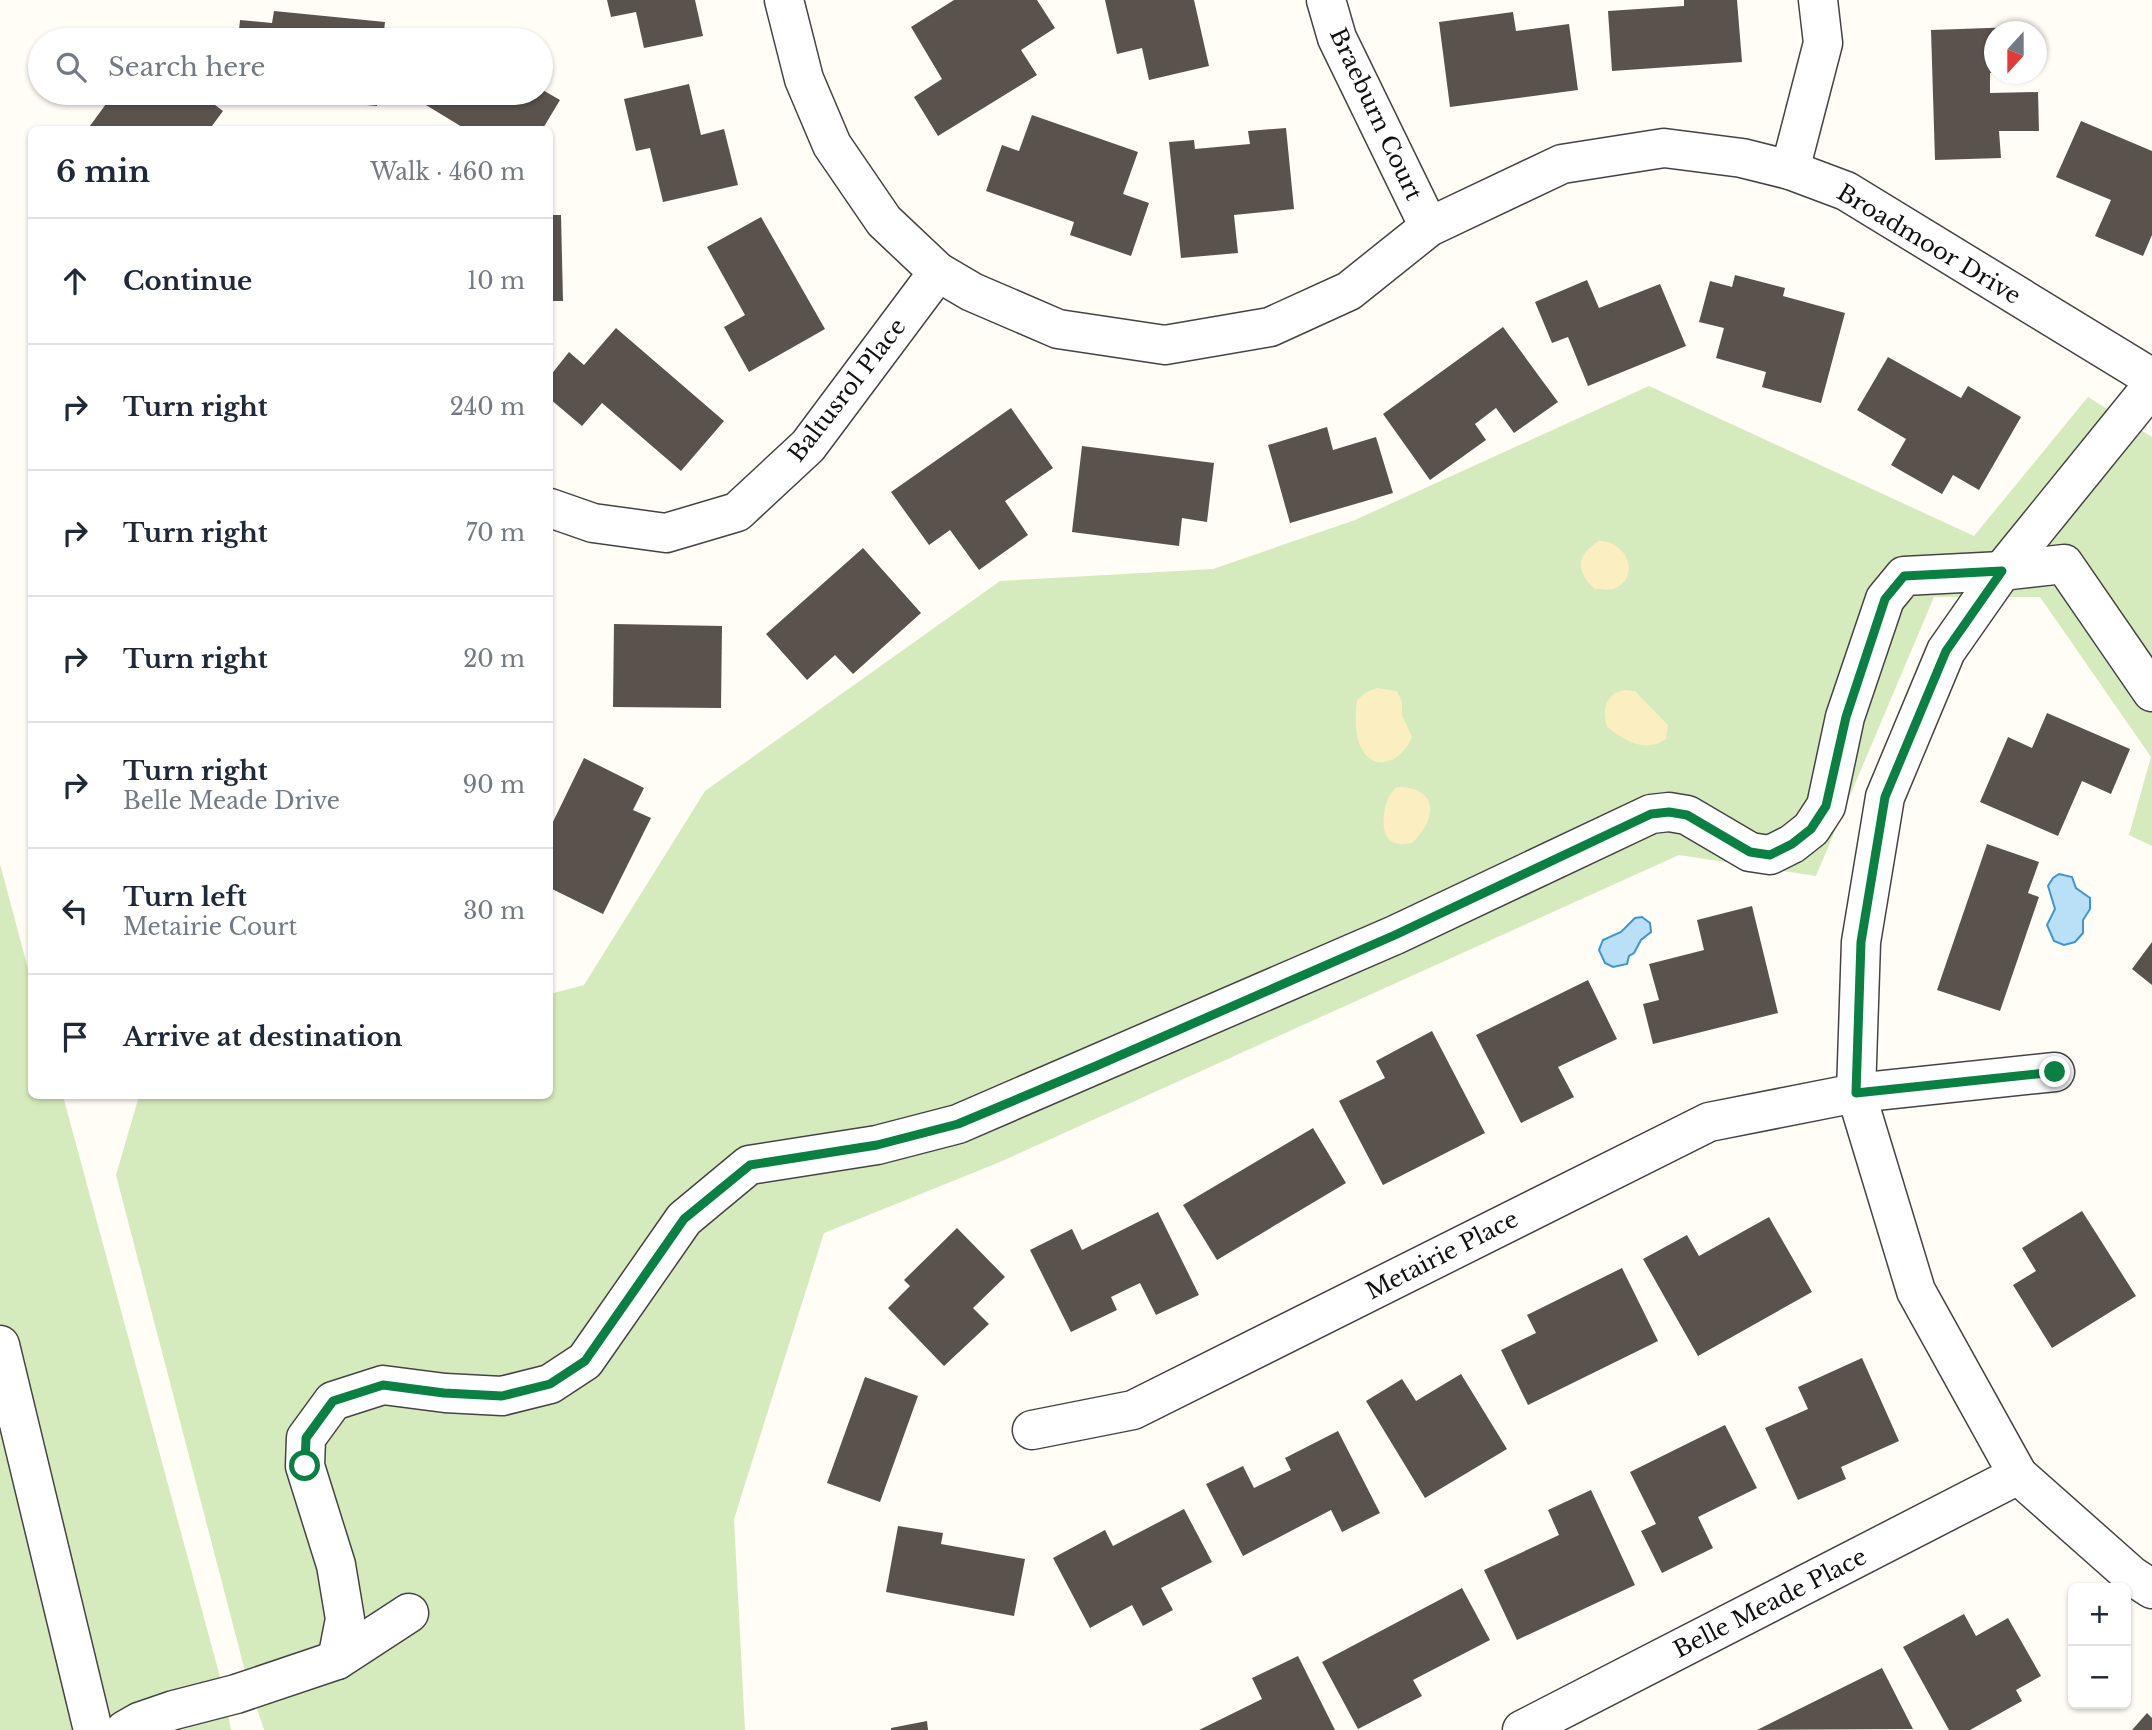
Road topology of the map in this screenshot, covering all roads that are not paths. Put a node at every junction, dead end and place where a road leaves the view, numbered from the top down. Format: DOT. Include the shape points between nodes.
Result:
graph roads {
  1 [pos="784,0"];
  2 [pos="1326,0"];
  3 [pos="1818,0"];
  4 [pos="1790,170"];
  5 [pos="1429,227"];
  6 [pos="938,272"];
  7 [pos="2152,378"];
  8 [pos="2152,386"];
  9 [pos="553,509"];
  10 [pos="2002,571"];
  11 [pos="2152,692"];
  12 [pos="2055,1072"];
  13 [pos="1856,1093"];
  14 [pos="0,1345"];
  15 [pos="1032,1430"];
  16 [pos="2018,1475"];
  17 [pos="2152,1589"];
  18 [pos="409,1613"];
  19 [pos="337,1660"];
  20 [pos="93,1730"];
  21 [pos="125,1730"];
  22 [pos="1522,1730"];
  1 -- 6 [label="street, Broadmoor Drive" via="804,79 832,145 884,221"];
  2 -- 5 [label="street, Braeburn Court" via="1337,38"];
  3 -- 4 [label="street" via="1824,43"];
  4 -- 5 [label="street, Broadmoor Drive" via="1742,158 1664,148 1624,154 1562,164"];
  4 -- 7 [label="street, Broadmoor Drive" via="1846,191"];
  5 -- 6 [label="street, Broadmoor Drive" via="1349,291 1270,327 1165,345 1058,328 972,292"];
  6 -- 9 [label="street, Baltusrol Place" via="807,446 737,512 666,533 593,523"];
  8 -- 10 [label="street"];
  10 -- 11 [label="street" via="2064,564"];
  10 -- 13 [label="street" via="1946,651 1885,797 1861,942"];
  10 -- 19 [label="street" via="1904,576 1885,599 1846,717 1826,806 1811,829 1770,855 1750,852 1687,815 1651,814 1395,935 958,1124 877,1145 750,1165 684,1219 585,1361 550,1384 502,1396 383,1385 333,1401 306,1438 305,1466 336,1565 345,1619"];
  12 -- 13 [label="street, Metairie Place"];
  13 -- 15 [label="street, Metairie Place" via="1709,1122 1133,1410"];
  13 -- 16 [label="street" via="1916,1291"];
  14 -- 20 [label="street"];
  16 -- 17 [label="street"];
  16 -- 22 [label="street, Belle Meade Place"];
  18 -- 19 [label="street"];
  19 -- 21 [label="street" via="174,1710"];
}
